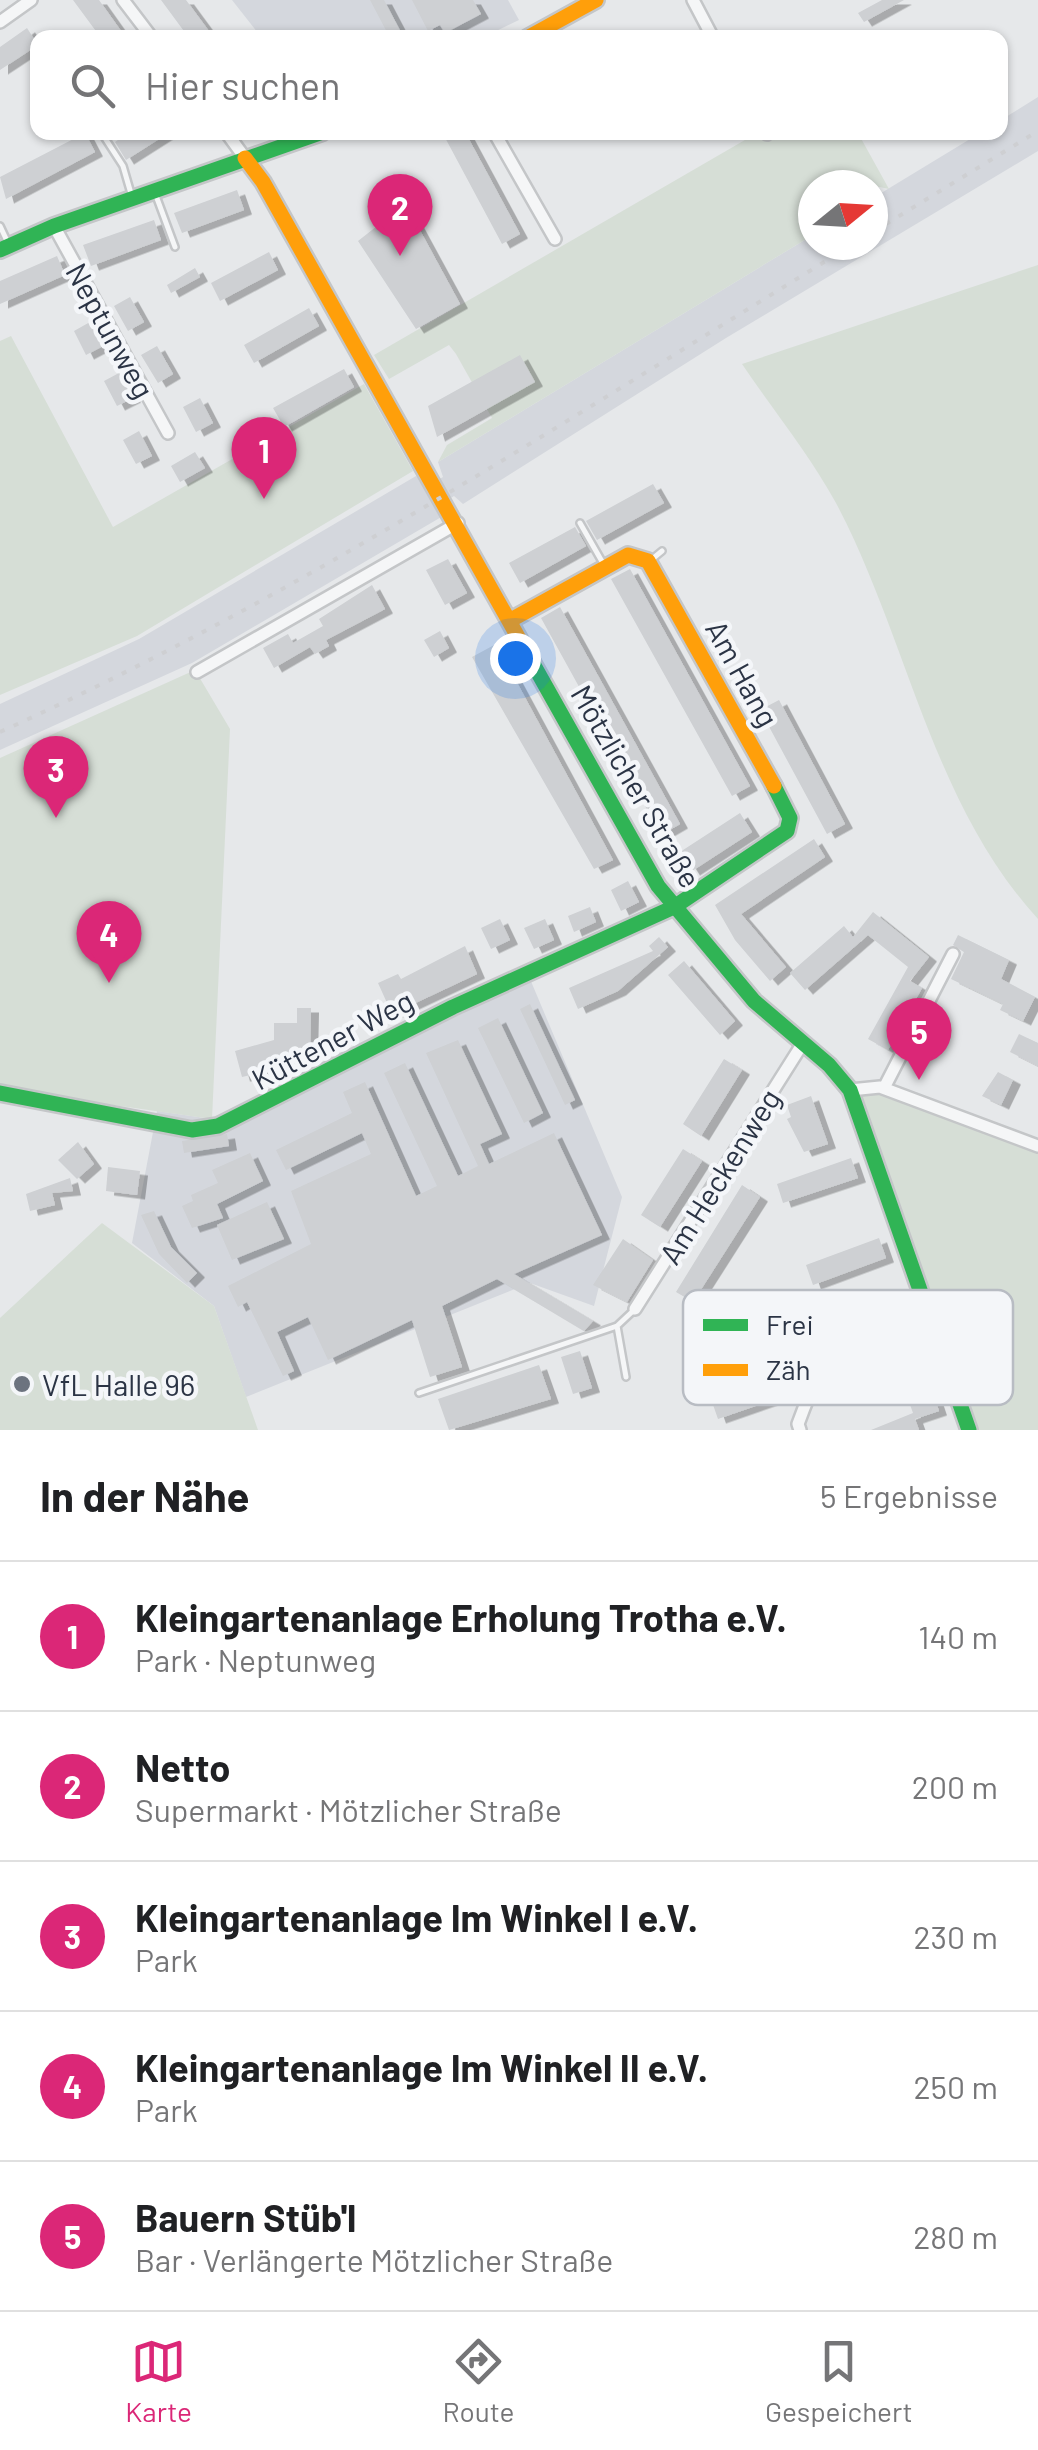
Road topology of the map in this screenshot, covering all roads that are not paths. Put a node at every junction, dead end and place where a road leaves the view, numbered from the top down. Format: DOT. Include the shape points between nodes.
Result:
graph roads {
  1 [pos="31,0"];
  2 [pos="596,0"];
  3 [pos="692,0"];
  4 [pos="126,1"];
  5 [pos="0,22"];
  6 [pos="146,30"];
  7 [pos="542,30"];
  8 [pos="709,30"];
  9 [pos="105,140"];
  10 [pos="232,140"];
  11 [pos="299,140"];
  12 [pos="499,140"];
  13 [pos="245,158"];
  14 [pos="154,190"];
  15 [pos="132,198"];
  16 [pos="0,226"];
  17 [pos="54,226"];
  18 [pos="555,239"];
  19 [pos="175,247"];
  20 [pos="5,248"];
  21 [pos="168,434"];
  22 [pos="458,523"];
  23 [pos="580,523"];
  24 [pos="662,551"];
  25 [pos="648,562"];
  26 [pos="606,568"];
  27 [pos="510,620"];
  28 [pos="197,672"];
  29 [pos="674,907"];
  30 [pos="953,954"];
  31 [pos="803,1044"];
  32 [pos="884,1088"];
  33 [pos="850,1090"];
  34 [pos="0,1093"];
  35 [pos="1038,1146"];
  36 [pos="920,1290"];
  37 [pos="635,1309"];
  38 [pos="617,1326"];
  39 [pos="626,1378"];
  40 [pos="419,1393"];
  41 [pos="960,1405"];
  42 [pos="969,1430"];
  1 -- 5 [label="street"];
  2 -- 7 [label="street"];
  3 -- 8 [label="street"];
  4 -- 6 [label="street"];
  9 -- 15 [label="lane" via="123,166"];
  10 -- 13 [label="street, Mötzlicher Straße"];
  11 -- 13 [label="street"];
  12 -- 18 [label="street"];
  13 -- 14 [label="street"];
  13 -- 22 [label="street, Mötzlicher Straße"];
  14 -- 15 [label="street"];
  14 -- 19 [label="lane"];
  15 -- 17 [label="street"];
  16 -- 20 [label="lane"];
  17 -- 20 [label="street"];
  17 -- 21 [label="street, Neptunweg"];
  22 -- 27 [label="street, Mötzlicher Straße"];
  22 -- 28 [label="street"];
  23 -- 26 [label="lane"];
  24 -- 25 [label="lane"];
  25 -- 26 [label="street" via="634,554"];
  25 -- 29 [label="street, Am Hang" via="790,818 780,838"];
  26 -- 27 [label="street"];
  27 -- 29 [label="street, Mötzlicher Straße"];
  29 -- 31 [label="street, Mötzlicher Straße" via="754,1001"];
  29 -- 34 [label="street, Küttener Weg" via="206,1129"];
  30 -- 32 [label="street"];
  31 -- 33 [label="street, Mötzlicher Straße"];
  31 -- 37 [label="street, Am Heckenweg"];
  32 -- 33 [label="street"];
  32 -- 35 [label="street"];
  33 -- 36 [label="street"];
  37 -- 38 [label="lane"];
  38 -- 39 [label="lane"];
  38 -- 40 [label="lane"];
  41 -- 42 [label="street"];
}
